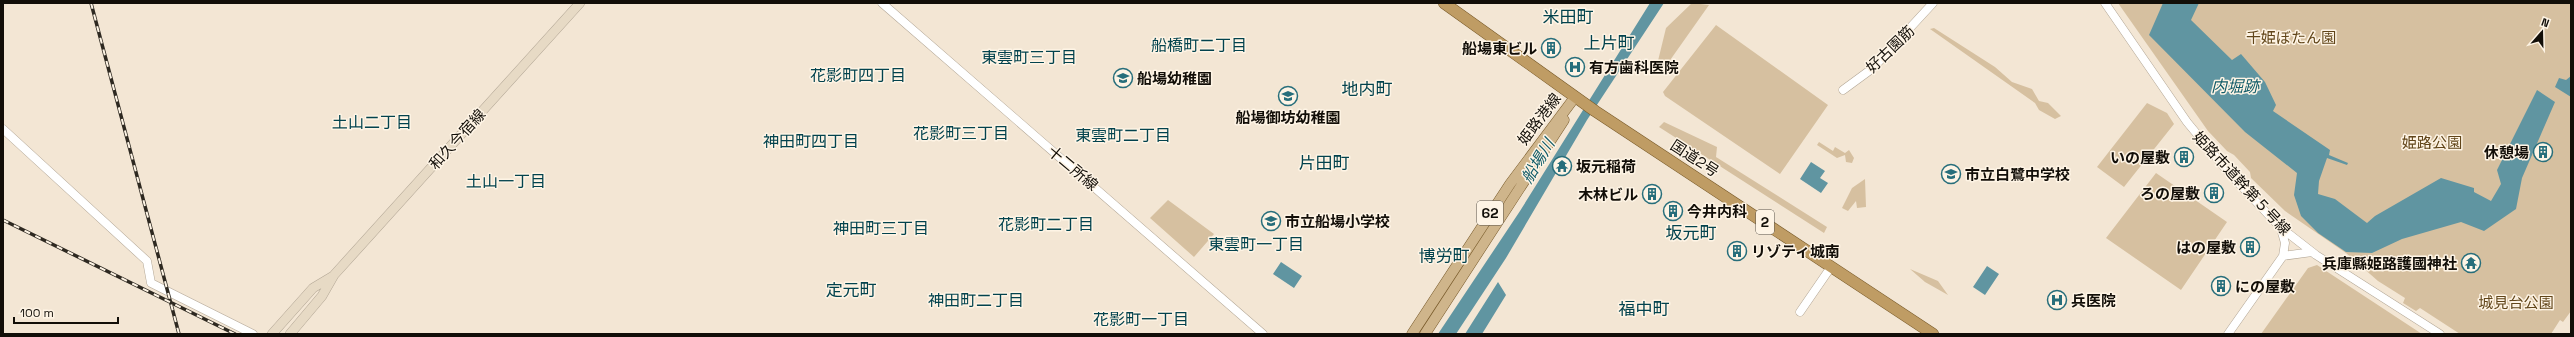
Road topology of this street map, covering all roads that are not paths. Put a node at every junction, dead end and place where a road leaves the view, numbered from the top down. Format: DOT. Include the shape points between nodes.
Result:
graph roads {
  1 [pos="580,3"];
  2 [pos="882,3"];
  3 [pos="1444,3"];
  4 [pos="1933,3"];
  5 [pos="2105,3"];
  6 [pos="1843,90"];
  7 [pos="1580,100"];
  8 [pos="3,130"];
  9 [pos="2280,227"];
  10 [pos="2312,252"];
  11 [pos="2283,256"];
  12 [pos="1831,267"];
  13 [pos="334,275"];
  14 [pos="1800,312"];
  15 [pos="253,334"];
  16 [pos="272,334"];
  17 [pos="290,334"];
  18 [pos="1263,334"];
  19 [pos="1412,334"];
  20 [pos="1425,334"];
  21 [pos="1933,334"];
  22 [pos="2228,334"];
  23 [pos="2440,334"];
  1 -- 13 [label="main road, 和久今宿線"];
  2 -- 18 [label="street, 十二所線"];
  3 -- 7 [label="highway, 国道2号 / 2"];
  4 -- 6 [label="street, 好古園筋" via="1879,62"];
  5 -- 9 [label="street, 姫路市道幹第５号線" via="2190,126 2230,174"];
  7 -- 12 [label="highway, 国道2号 / 2"];
  7 -- 19 [label="main road, 姫路港線 / 62" via="1510,184"];
  7 -- 20 [label="main road, 姫路港線 / 62"];
  8 -- 15 [label="street" via="146,262 151,283"];
  9 -- 10 [label="street, 姫路市道幹第５号線"];
  9 -- 11 [label="street" via="2284,237"];
  10 -- 11 [label="street"];
  10 -- 23 [label="street, 姫路市道幹第５号線"];
  11 -- 22 [label="street"];
  12 -- 14 [label="street"];
  12 -- 21 [label="highway, 国道2号 / 2"];
  13 -- 16 [label="main road, 和久今宿線" via="313,288"];
  13 -- 17 [label="main road, 和久今宿線" via="322,296"];
}
